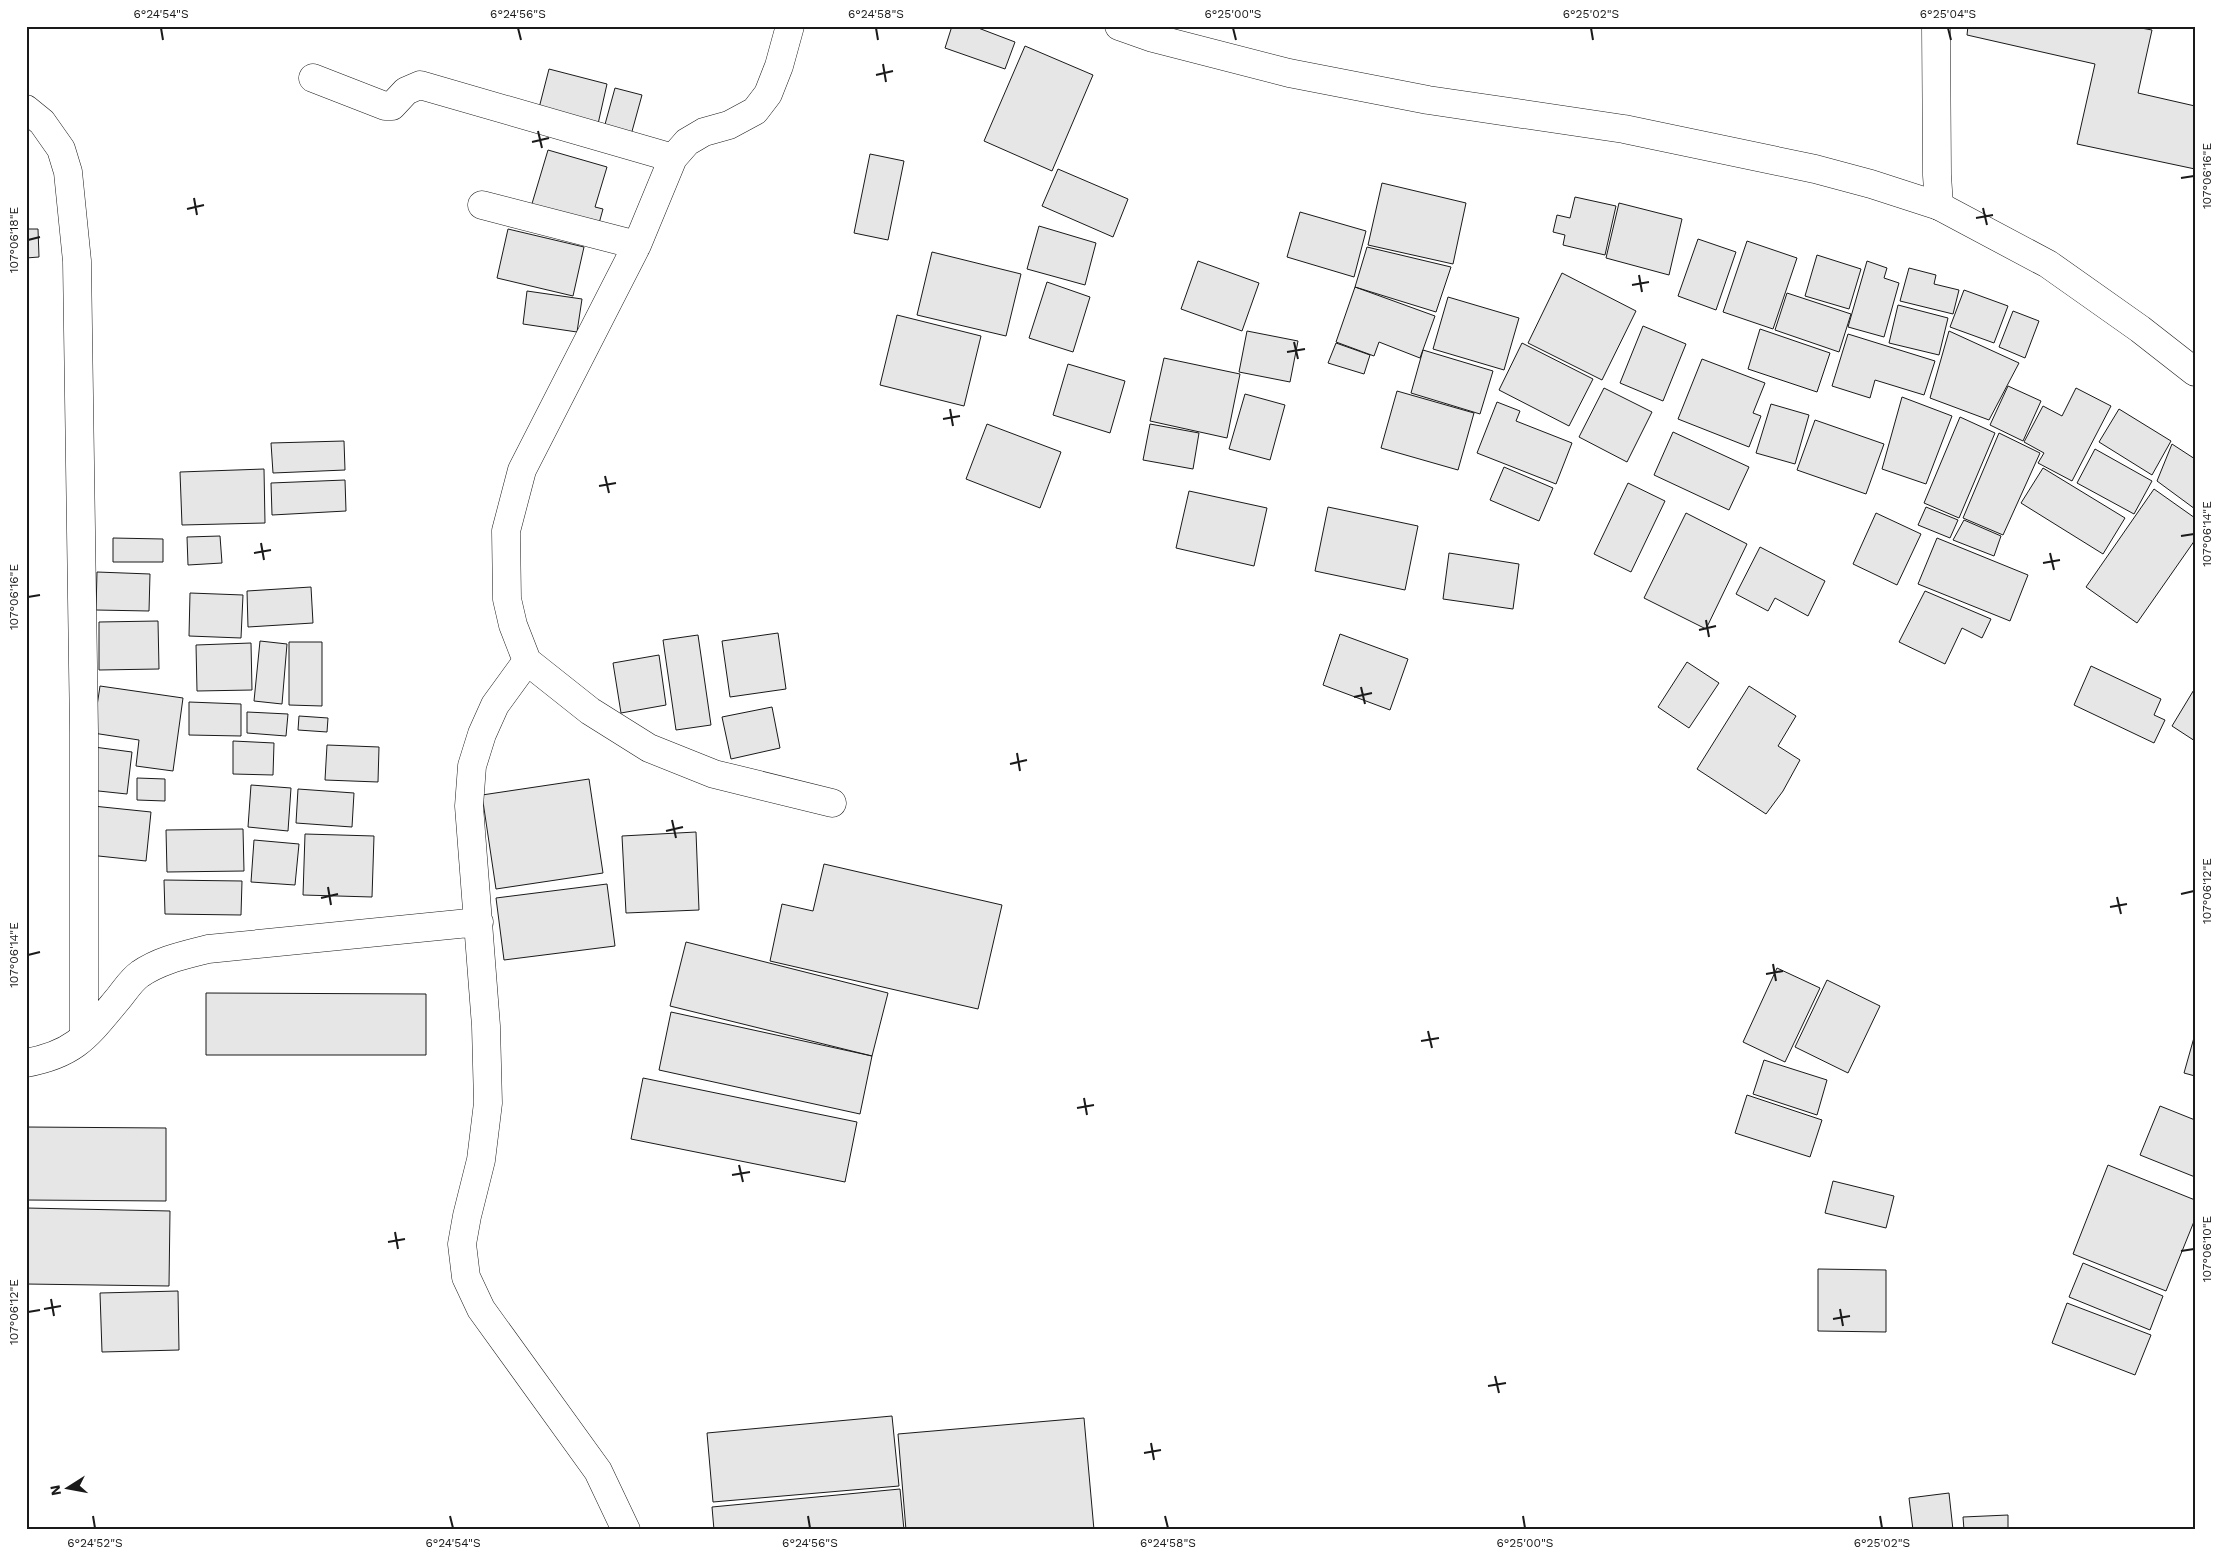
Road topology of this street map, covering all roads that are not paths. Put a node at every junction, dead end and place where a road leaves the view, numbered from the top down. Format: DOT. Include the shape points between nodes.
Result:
graph roads {
  1 [pos="790,26"];
  2 [pos="1119,26"];
  3 [pos="1936,26"];
  4 [pos="313,78"];
  5 [pos="26,108"];
  6 [pos="673,158"];
  7 [pos="482,205"];
  8 [pos="1939,206"];
  9 [pos="637,245"];
  10 [pos="2195,372"];
  11 [pos="527,661"];
  12 [pos="832,803"];
  13 [pos="479,922"];
  14 [pos="84,1037"];
  15 [pos="26,1063"];
  16 [pos="626,1530"];
  1 -- 6 [label="street" via="768,94 755,111 729,125 704,132 688,142"];
  2 -- 8 [label="street" via="1153,38 1289,73 1428,100 1624,129 1815,170"];
  3 -- 8 [label="street"];
  4 -- 6 [label="street" via="385,106 392,106 406,91 420,85"];
  5 -- 14 [label="street" via="42,122 61,149 68,172 78,261"];
  6 -- 9 [label="street"];
  7 -- 9 [label="street"];
  8 -- 10 [label="street" via="2048,264"];
  9 -- 11 [label="street" via="522,470 506,531 507,599"];
  11 -- 12 [label="street" via="590,712 649,748 714,774"];
  11 -- 13 [label="street" via="494,705 472,766 469,806"];
  13 -- 14 [label="street" via="208,948 169,959 139,974"];
  13 -- 16 [label="street" via="488,1103 481,1160 462,1244 466,1277 481,1309 598,1471"];
  14 -- 15 [label="street" via="69,1050"];
}
